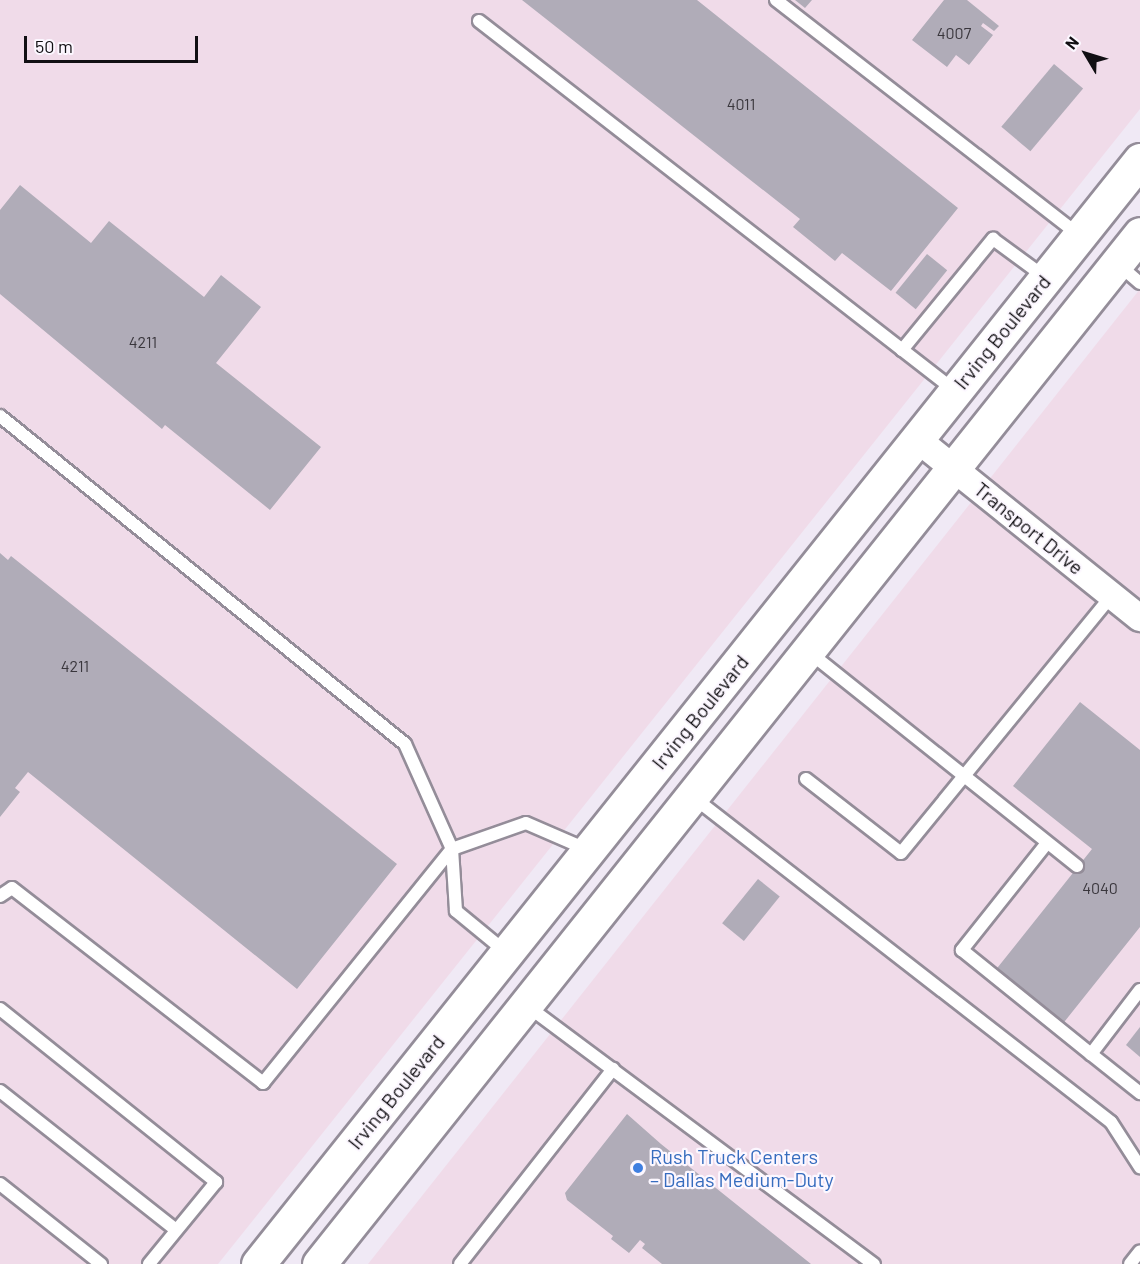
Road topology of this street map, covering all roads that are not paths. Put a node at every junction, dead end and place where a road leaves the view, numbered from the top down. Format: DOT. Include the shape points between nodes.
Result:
graph roads {
  1 [pos="776,0"];
  2 [pos="479,21"];
  3 [pos="1140,160"];
  4 [pos="1140,234"];
  5 [pos="1080,235"];
  6 [pos="1129,273"];
  7 [pos="1046,278"];
  8 [pos="902,350"];
  9 [pos="955,391"];
  10 [pos="0,416"];
  11 [pos="917,439"];
  12 [pos="954,468"];
  13 [pos="1112,595"];
  14 [pos="1140,618"];
  15 [pos="808,651"];
  16 [pos="655,768"];
  17 [pos="965,777"];
  18 [pos="806,779"];
  19 [pos="692,797"];
  20 [pos="1047,843"];
  21 [pos="452,849"];
  22 [pos="589,850"];
  23 [pos="1077,866"];
  24 [pos="0,896"];
  25 [pos="507,953"];
  26 [pos="1140,990"];
  27 [pos="535,993"];
  28 [pos="0,1009"];
  29 [pos="1091,1054"];
  30 [pos="613,1069"];
  31 [pos="0,1091"];
  32 [pos="1140,1093"];
  33 [pos="1140,1167"];
  34 [pos="0,1184"];
  35 [pos="176,1230"];
  36 [pos="1140,1251"];
  37 [pos="101,1264"];
  38 [pos="149,1264"];
  39 [pos="258,1264"];
  40 [pos="319,1264"];
  41 [pos="459,1264"];
  42 [pos="874,1264"];
  43 [pos="1130,1264"];
  1 -- 5 [label="lane"];
  2 -- 8 [label="lane"];
  3 -- 5 [label="main road, Irving Boulevard"];
  4 -- 6 [label="main road"];
  5 -- 6 [label="main road"];
  5 -- 7 [label="main road, Irving Boulevard"];
  6 -- 12 [label="main road"];
  7 -- 8 [label="lane" via="993,239"];
  7 -- 9 [label="main road, Irving Boulevard"];
  8 -- 9 [label="lane"];
  9 -- 11 [label="main road, Irving Boulevard"];
  10 -- 21 [label="lane" via="405,744"];
  11 -- 12 [label="street, Transport Drive"];
  11 -- 16 [label="main road, Irving Boulevard"];
  12 -- 13 [label="street, Transport Drive"];
  12 -- 15 [label="main road"];
  13 -- 14 [label="street, Transport Drive"];
  13 -- 17 [label="lane"];
  15 -- 17 [label="lane"];
  15 -- 19 [label="main road"];
  16 -- 19 [label="main road"];
  16 -- 22 [label="main road, Irving Boulevard"];
  17 -- 18 [label="lane" via="901,853"];
  17 -- 20 [label="lane"];
  19 -- 27 [label="main road"];
  19 -- 33 [label="lane" via="1111,1122"];
  20 -- 23 [label="lane"];
  20 -- 29 [label="lane" via="962,950"];
  21 -- 22 [label="lane" via="526,823"];
  21 -- 24 [label="lane" via="263,1083 12,888"];
  21 -- 25 [label="lane" via="456,911"];
  22 -- 25 [label="main road, Irving Boulevard"];
  25 -- 27 [label="main road"];
  25 -- 39 [label="main road, Irving Boulevard"];
  26 -- 29 [label="lane"];
  27 -- 30 [label="lane"];
  27 -- 40 [label="main road"];
  28 -- 35 [label="lane" via="216,1182"];
  29 -- 32 [label="lane"];
  30 -- 41 [label="lane"];
  30 -- 42 [label="lane"];
  31 -- 35 [label="lane"];
  34 -- 37 [label="lane"];
  35 -- 38 [label="lane"];
  36 -- 43 [label="lane"];
}
